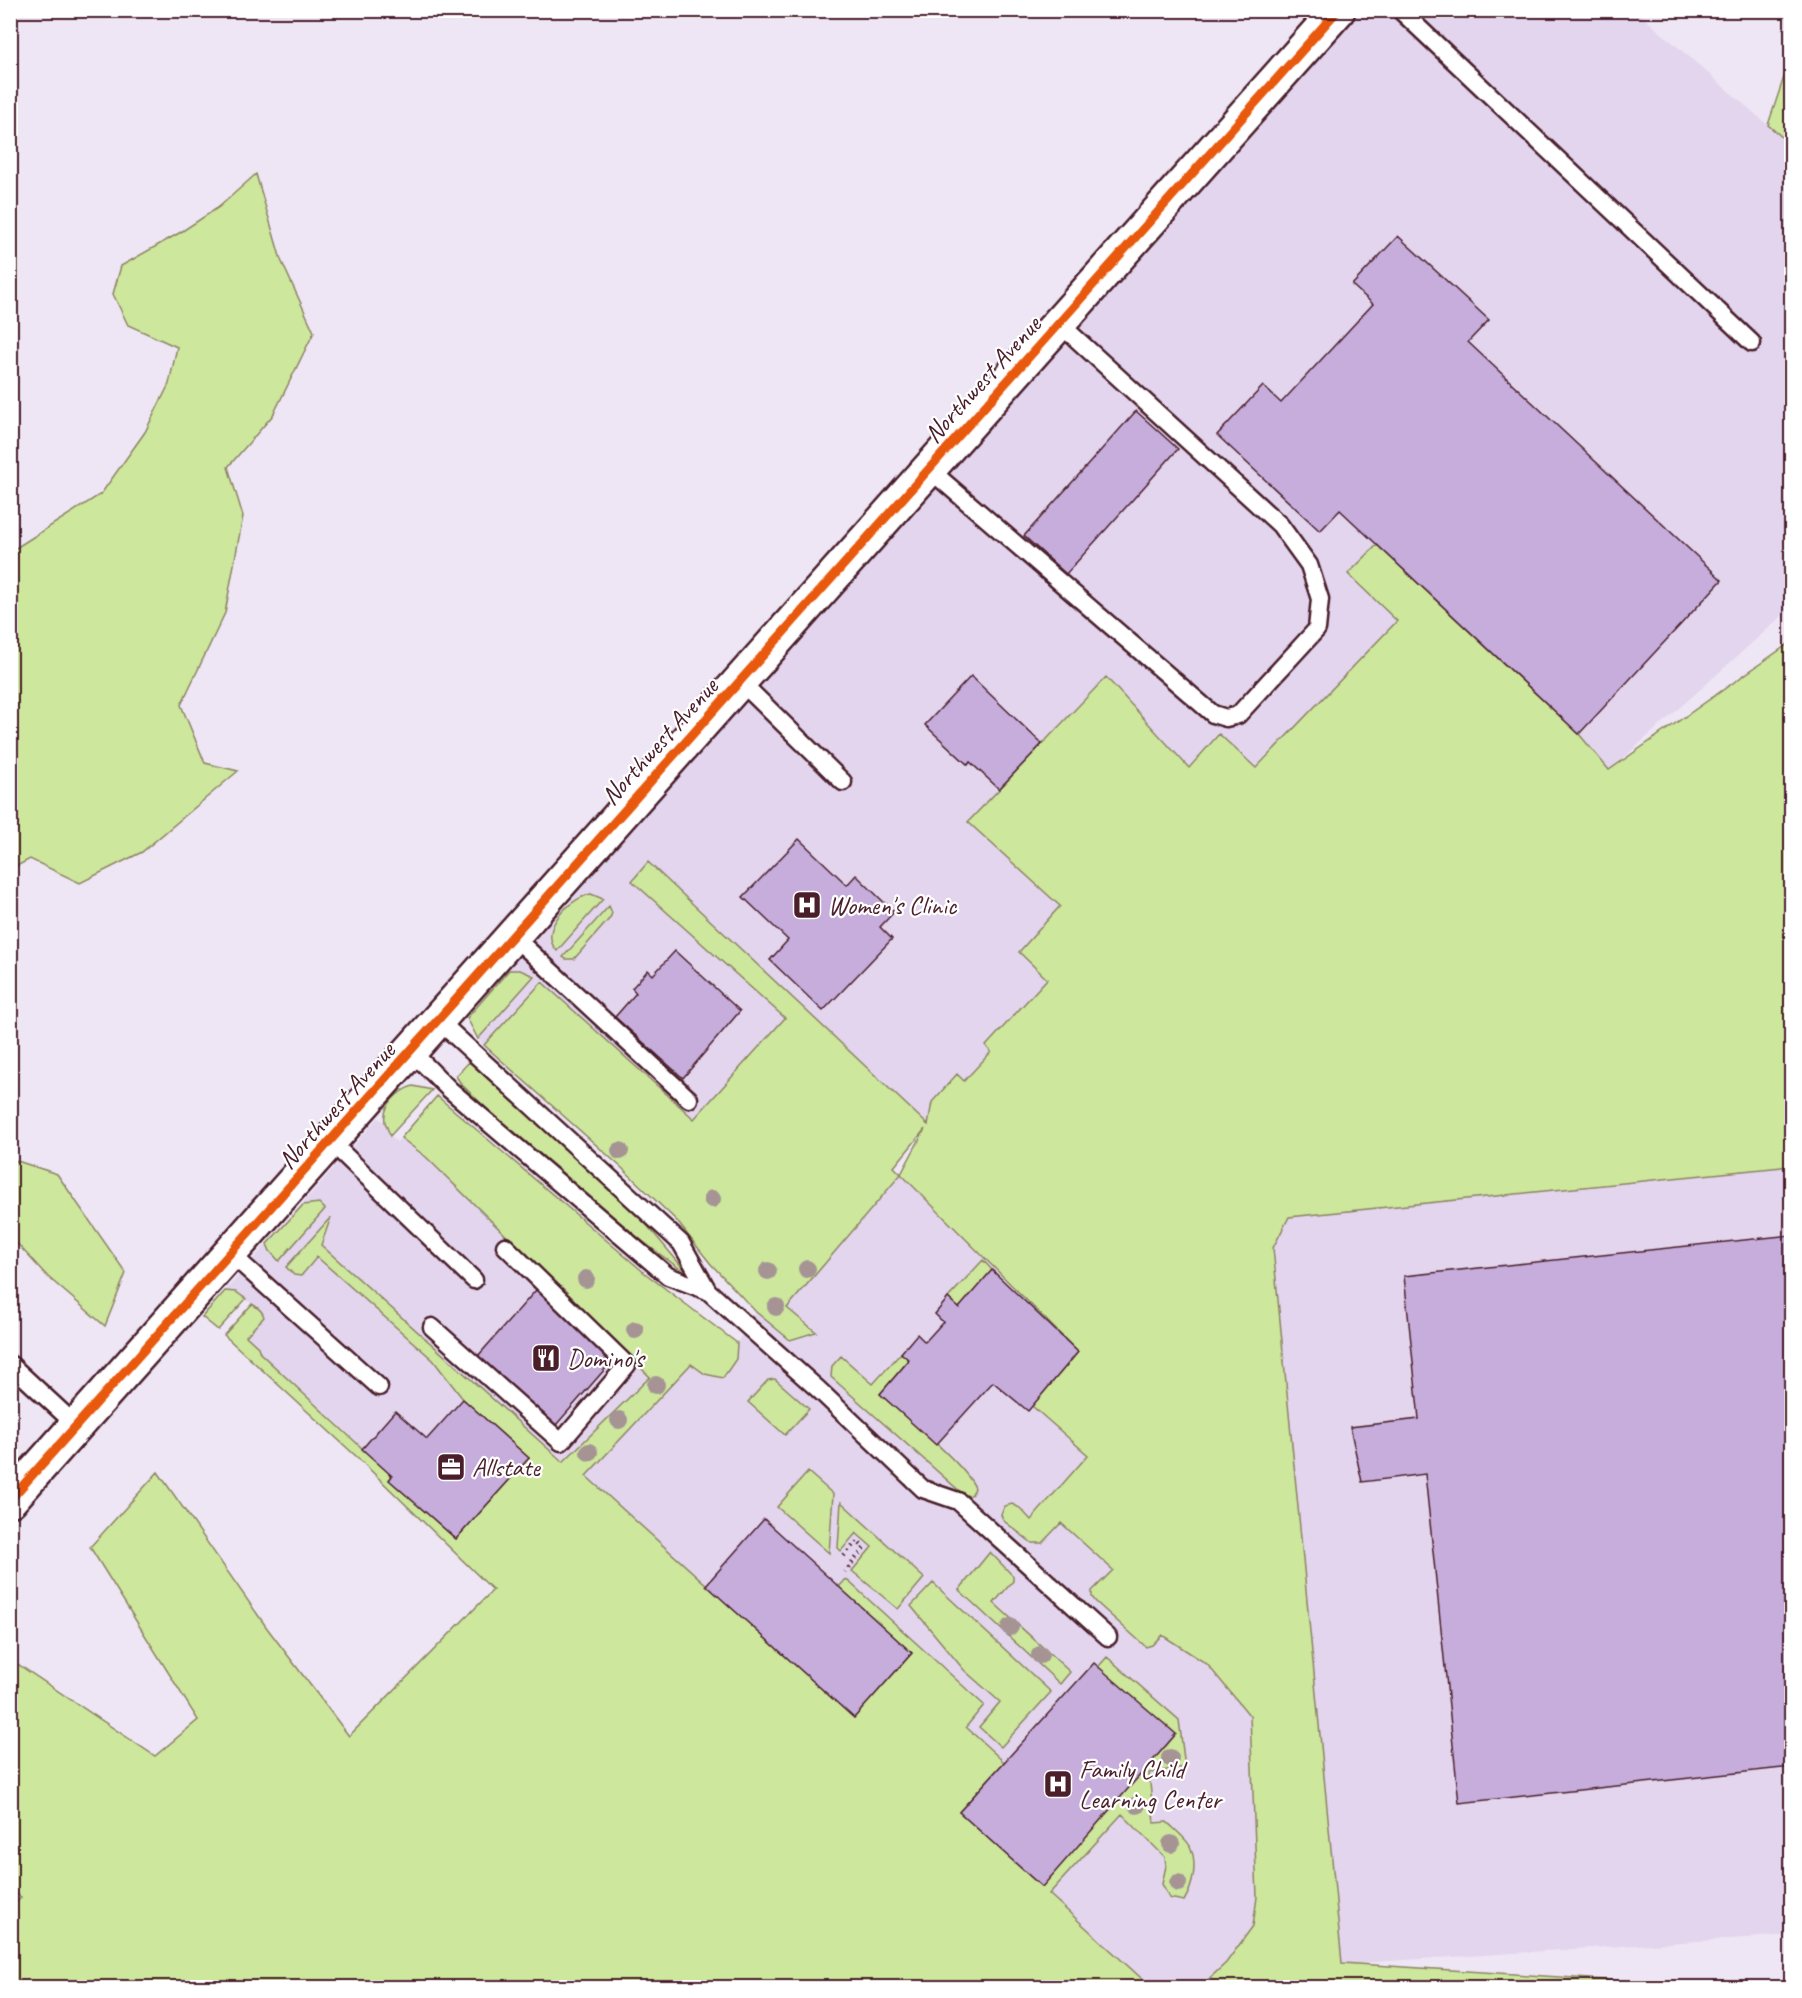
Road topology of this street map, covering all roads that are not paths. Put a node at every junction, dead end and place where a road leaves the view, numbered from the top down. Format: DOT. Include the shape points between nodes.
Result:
graph roads {
  1 [pos="1338,10"];
  2 [pos="1400,10"];
  3 [pos="1060,324"];
  4 [pos="1752,342"];
  5 [pos="929,469"];
  6 [pos="740,681"];
  7 [pos="843,782"];
  8 [pos="513,936"];
  9 [pos="439,1021"];
  10 [pos="412,1052"];
  11 [pos="689,1099"];
  12 [pos="331,1142"];
  13 [pos="505,1246"];
  14 [pos="231,1254"];
  15 [pos="474,1280"];
  16 [pos="708,1291"];
  17 [pos="432,1327"];
  18 [pos="10,1364"];
  19 [pos="379,1387"];
  20 [pos="77,1426"];
  21 [pos="10,1500"];
  22 [pos="1108,1637"];
  1 -- 3 [label="street, Northwest Avenue"];
  2 -- 4 [label="lane"];
  3 -- 5 [label="street, Northwest Avenue"];
  3 -- 5 [label="lane" via="1280,525 1309,565 1320,599 1317,629 1238,715 1226,718 1213,714"];
  5 -- 6 [label="street, Northwest Avenue"];
  6 -- 7 [label="lane"];
  6 -- 8 [label="street, Northwest Avenue"];
  8 -- 9 [label="street, Northwest Avenue"];
  8 -- 11 [label="lane"];
  9 -- 10 [label="street, Northwest Avenue"];
  9 -- 16 [label="lane" via="681,1243"];
  10 -- 12 [label="street, Northwest Avenue"];
  10 -- 16 [label="lane" via="449,1089 668,1276"];
  12 -- 14 [label="street, Northwest Avenue"];
  12 -- 15 [label="lane"];
  13 -- 17 [label="lane" via="627,1365 561,1442"];
  14 -- 19 [label="lane"];
  14 -- 20 [label="street, Northwest Avenue"];
  16 -- 22 [label="lane" via="923,1489 958,1501"];
  18 -- 20 [label="lane"];
  20 -- 21 [label="street, Northwest Avenue"];
}
